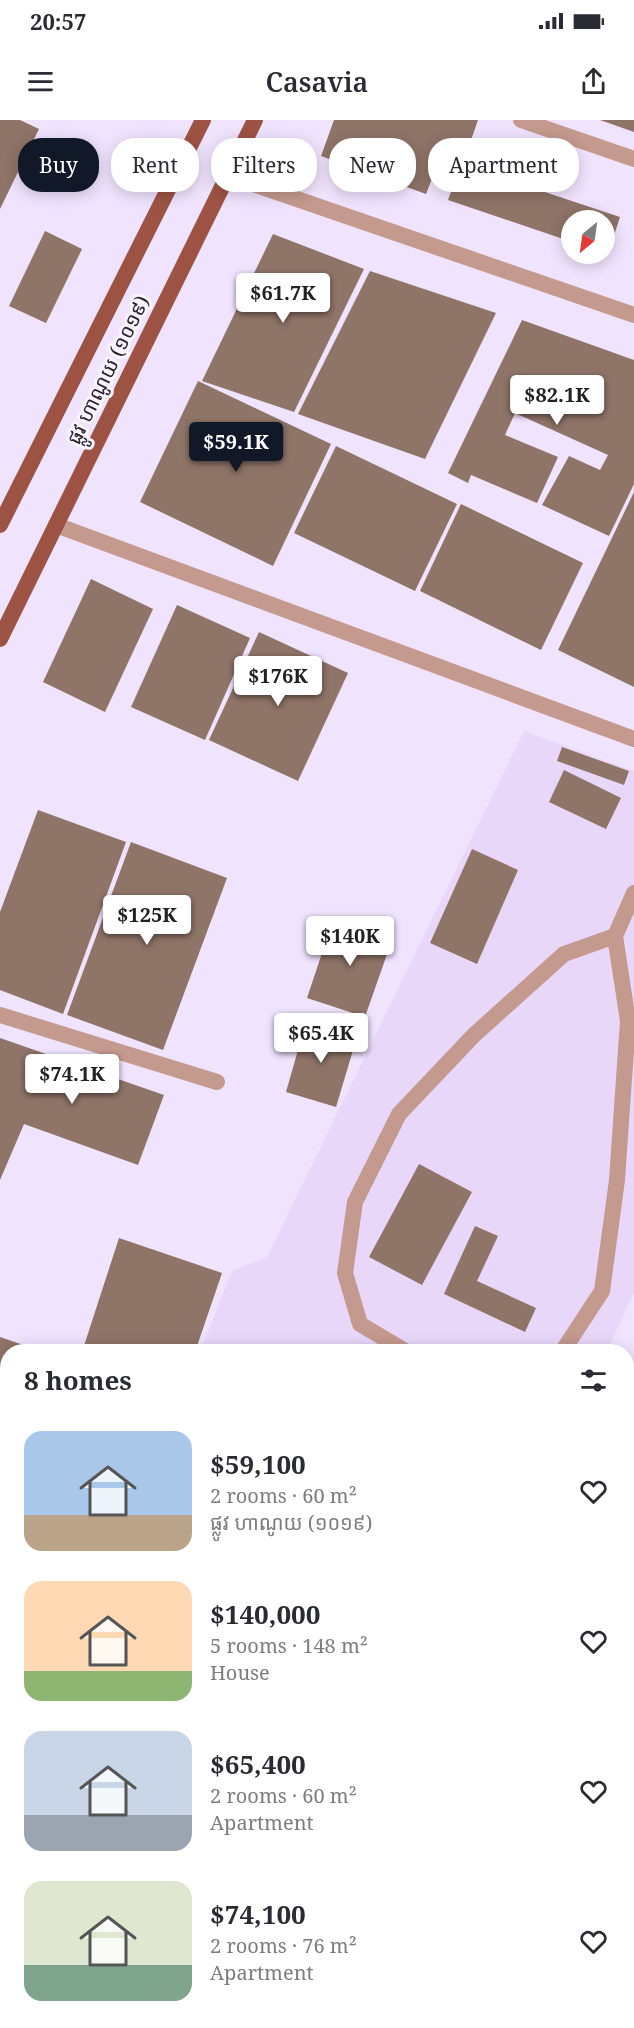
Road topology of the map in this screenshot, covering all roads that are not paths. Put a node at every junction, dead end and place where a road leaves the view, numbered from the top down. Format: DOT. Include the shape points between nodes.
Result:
graph roads {
  1 [pos="203,120"];
  2 [pos="255,120"];
  3 [pos="521,120"];
  4 [pos="246,138"];
  5 [pos="634,159"];
  6 [pos="219,192"];
  7 [pos="276,192"];
  8 [pos="634,315"];
  9 [pos="0,525"];
  10 [pos="56,525"];
  11 [pos="0,639"];
  12 [pos="634,739"];
  13 [pos="634,893"];
  14 [pos="615,936"];
  15 [pos="0,1015"];
  16 [pos="217,1082"];
  17 [pos="394,1344"];
  18 [pos="567,1344"];
  1 -- 9 [label="main road, ផ្លូវ ហាណូយ (១០១៩)"];
  2 -- 4 [label="main road, ផ្លូវ ហាណូយ (១០១៩)"];
  3 -- 5 [label="street"];
  6 -- 10 [label="main road, ផ្លូវ ហាណូយ (១០១៩)"];
  7 -- 8 [label="street"];
  10 -- 11 [label="main road, ផ្លូវ ហាណូយ (១០១៩)"];
  10 -- 12 [label="street"];
  13 -- 14 [label="street"];
  14 -- 17 [label="street" via="564,954 474,1035 399,1114 355,1202 345,1273 360,1324"];
  14 -- 18 [label="street" via="628,1021 616,1180 602,1291"];
  15 -- 16 [label="street"];
}
